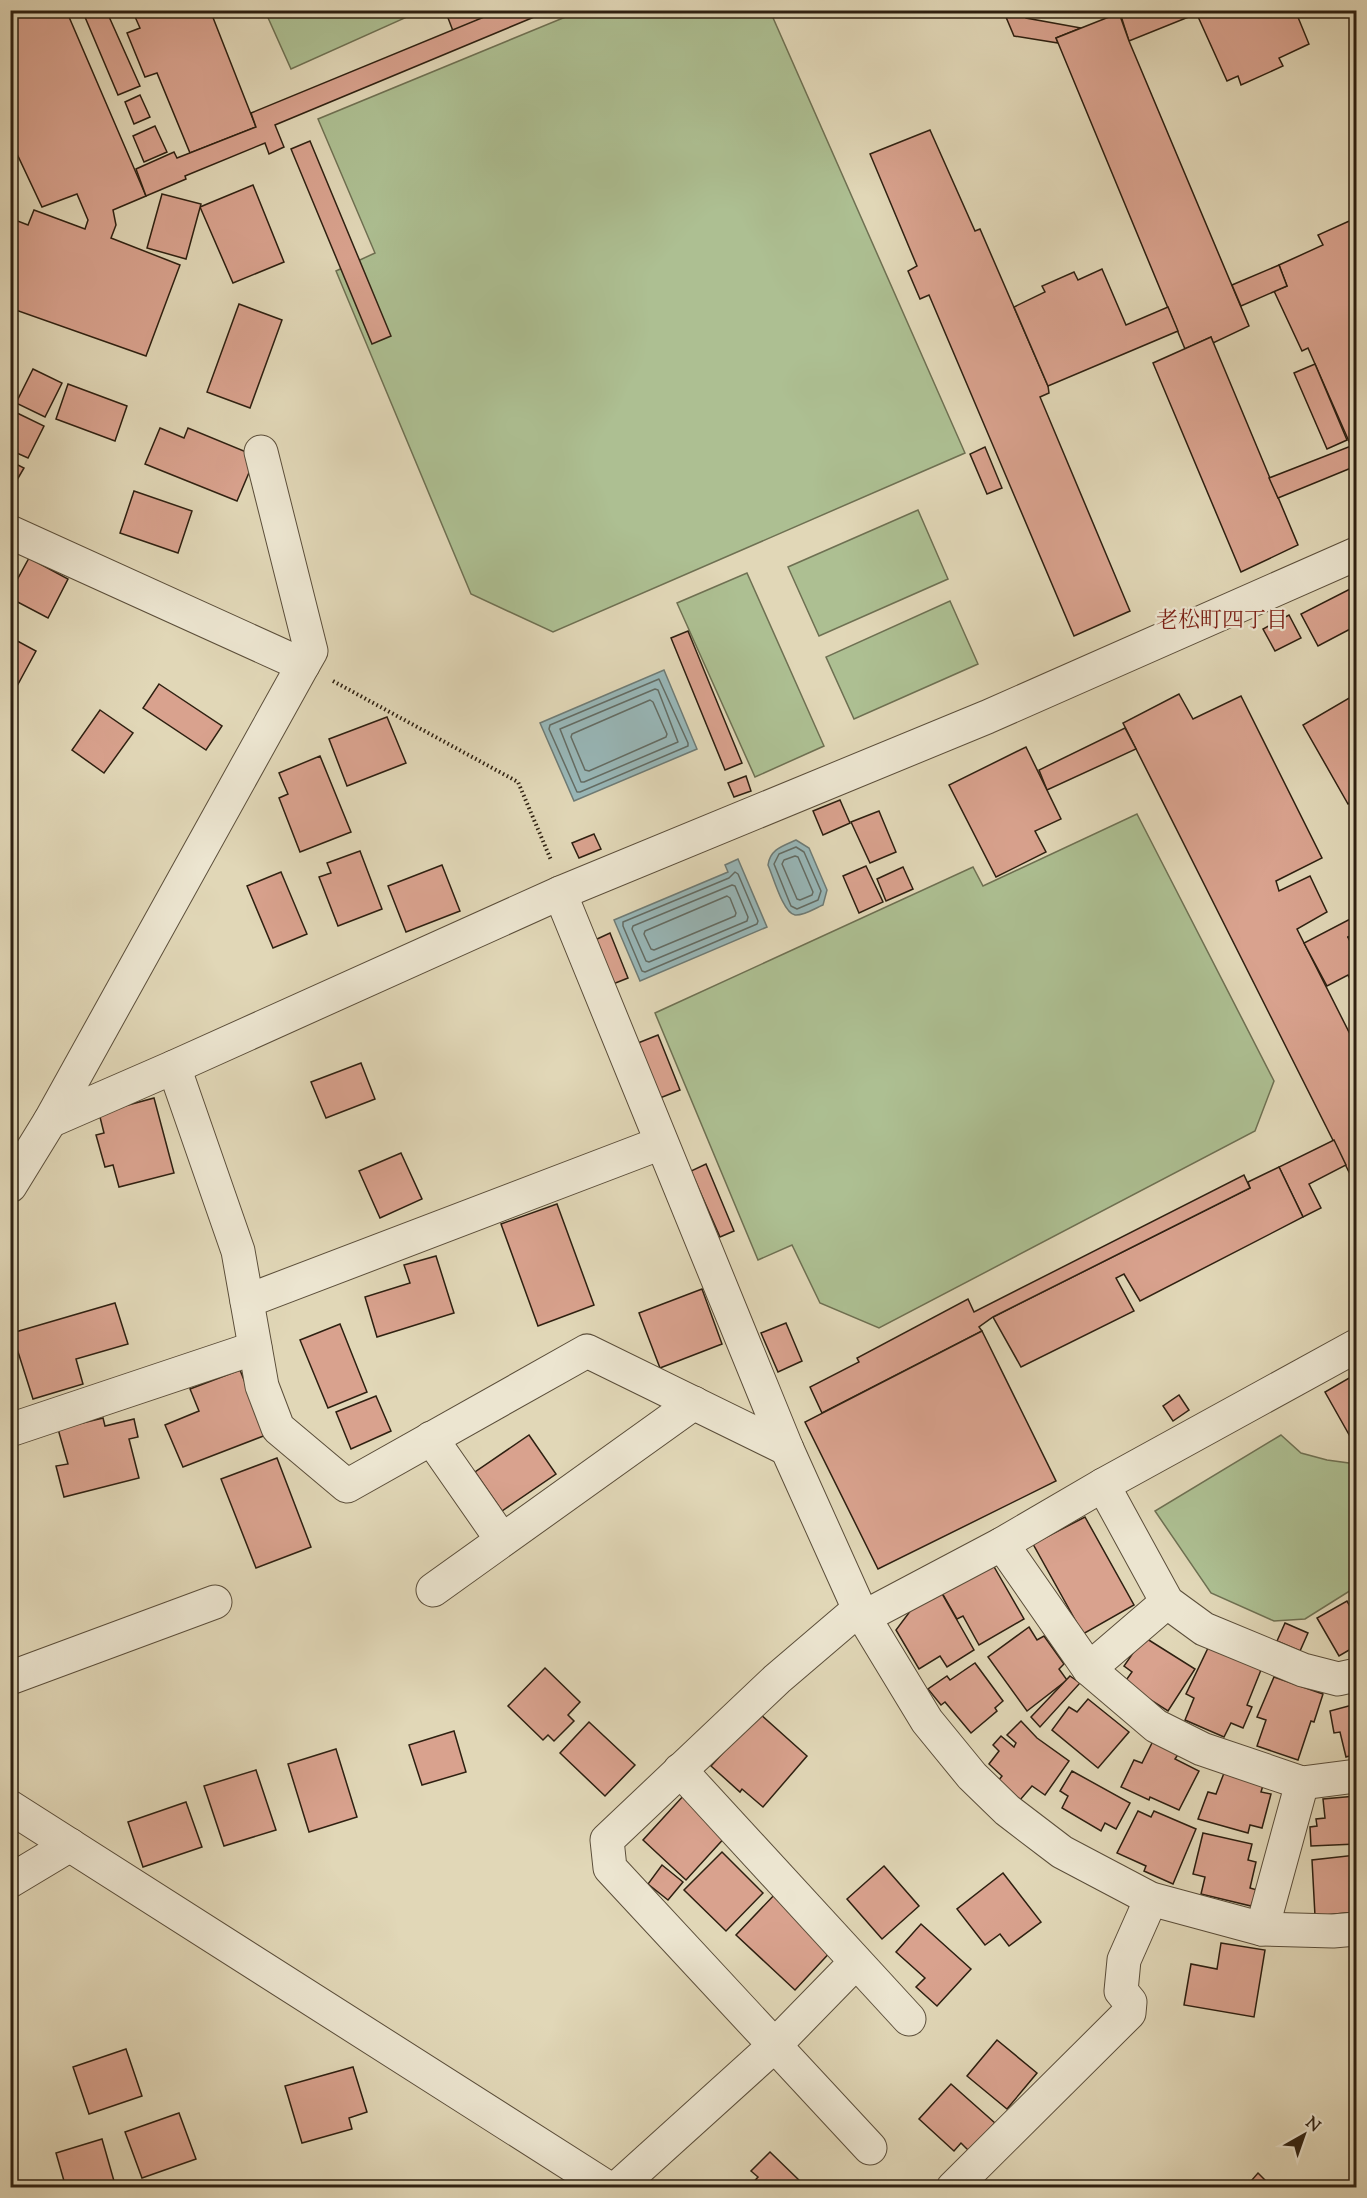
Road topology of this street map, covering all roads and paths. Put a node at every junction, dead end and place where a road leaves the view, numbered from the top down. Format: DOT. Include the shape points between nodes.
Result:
graph roads {
  1 [pos="261,452"];
  2 [pos="10,532"];
  3 [pos="1356,554"];
  4 [pos="303,665"];
  5 [pos="562,892"];
  6 [pos="174,1067"];
  7 [pos="50,1121"];
  8 [pos="661,1143"];
  9 [pos="10,1186"];
  10 [pos="247,1301"];
  11 [pos="1356,1346"];
  12 [pos="255,1348"];
  13 [pos="694,1403"];
  14 [pos="10,1430"];
  15 [pos="431,1438"];
  16 [pos="788,1449"];
  17 [pos="1103,1485"];
  18 [pos="502,1540"];
  19 [pos="1002,1544"];
  20 [pos="433,1590"];
  21 [pos="215,1602"];
  22 [pos="1167,1602"];
  23 [pos="862,1613"];
  24 [pos="1089,1669"];
  25 [pos="1356,1675"];
  26 [pos="10,1678"];
  27 [pos="680,1770"];
  28 [pos="1356,1776"];
  29 [pos="1302,1783"];
  30 [pos="10,1807"];
  31 [pos="70,1845"];
  32 [pos="10,1881"];
  33 [pos="1151,1899"];
  34 [pos="1262,1929"];
  35 [pos="1356,1929"];
  36 [pos="856,1962"];
  37 [pos="909,2019"];
  38 [pos="774,2046"];
  39 [pos="870,2148"];
  40 [pos="608,2187"];
  41 [pos="617,2187"];
  42 [pos="953,2187"];
  1 -- 4 [label="street" via="311,651"];
  2 -- 4 [label="street"];
  3 -- 5 [label="street" via="987,717"];
  4 -- 5 [label="path" via="518,782"];
  4 -- 7 [label="street"];
  5 -- 6 [label="street"];
  5 -- 8 [label="street"];
  6 -- 7 [label="street"];
  6 -- 10 [label="street" via="238,1251"];
  7 -- 9 [label="street"];
  8 -- 10 [label="street"];
  8 -- 16 [label="street"];
  10 -- 12 [label="street"];
  11 -- 17 [label="street"];
  12 -- 14 [label="street"];
  12 -- 15 [label="street" via="262,1386 278,1428 347,1486"];
  13 -- 15 [label="street" via="587,1351"];
  13 -- 16 [label="street"];
  13 -- 18 [label="street"];
  15 -- 18 [label="street"];
  16 -- 23 [label="street"];
  17 -- 19 [label="street"];
  17 -- 22 [label="street"];
  18 -- 20 [label="street"];
  19 -- 23 [label="street"];
  19 -- 24 [label="street"];
  21 -- 26 [label="street"];
  22 -- 24 [label="street"];
  22 -- 25 [label="street" via="1204,1629 1303,1670 1338,1679"];
  23 -- 27 [label="street" via="777,1679"];
  23 -- 33 [label="street" via="927,1721 972,1776 1007,1810 1062,1852"];
  24 -- 29 [label="street" via="1156,1725 1202,1749"];
  27 -- 36 [label="street"];
  27 -- 38 [label="street" via="607,1840 610,1868"];
  28 -- 29 [label="street"];
  29 -- 34 [label="street"];
  30 -- 31 [label="street"];
  31 -- 32 [label="street"];
  31 -- 40 [label="street"];
  33 -- 34 [label="street"];
  33 -- 42 [label="street" via="1124,1960 1121,1991 1130,2002 1129,2013"];
  34 -- 35 [label="street"];
  36 -- 37 [label="street"];
  36 -- 38 [label="street"];
  38 -- 39 [label="street"];
  38 -- 41 [label="street"];
}
